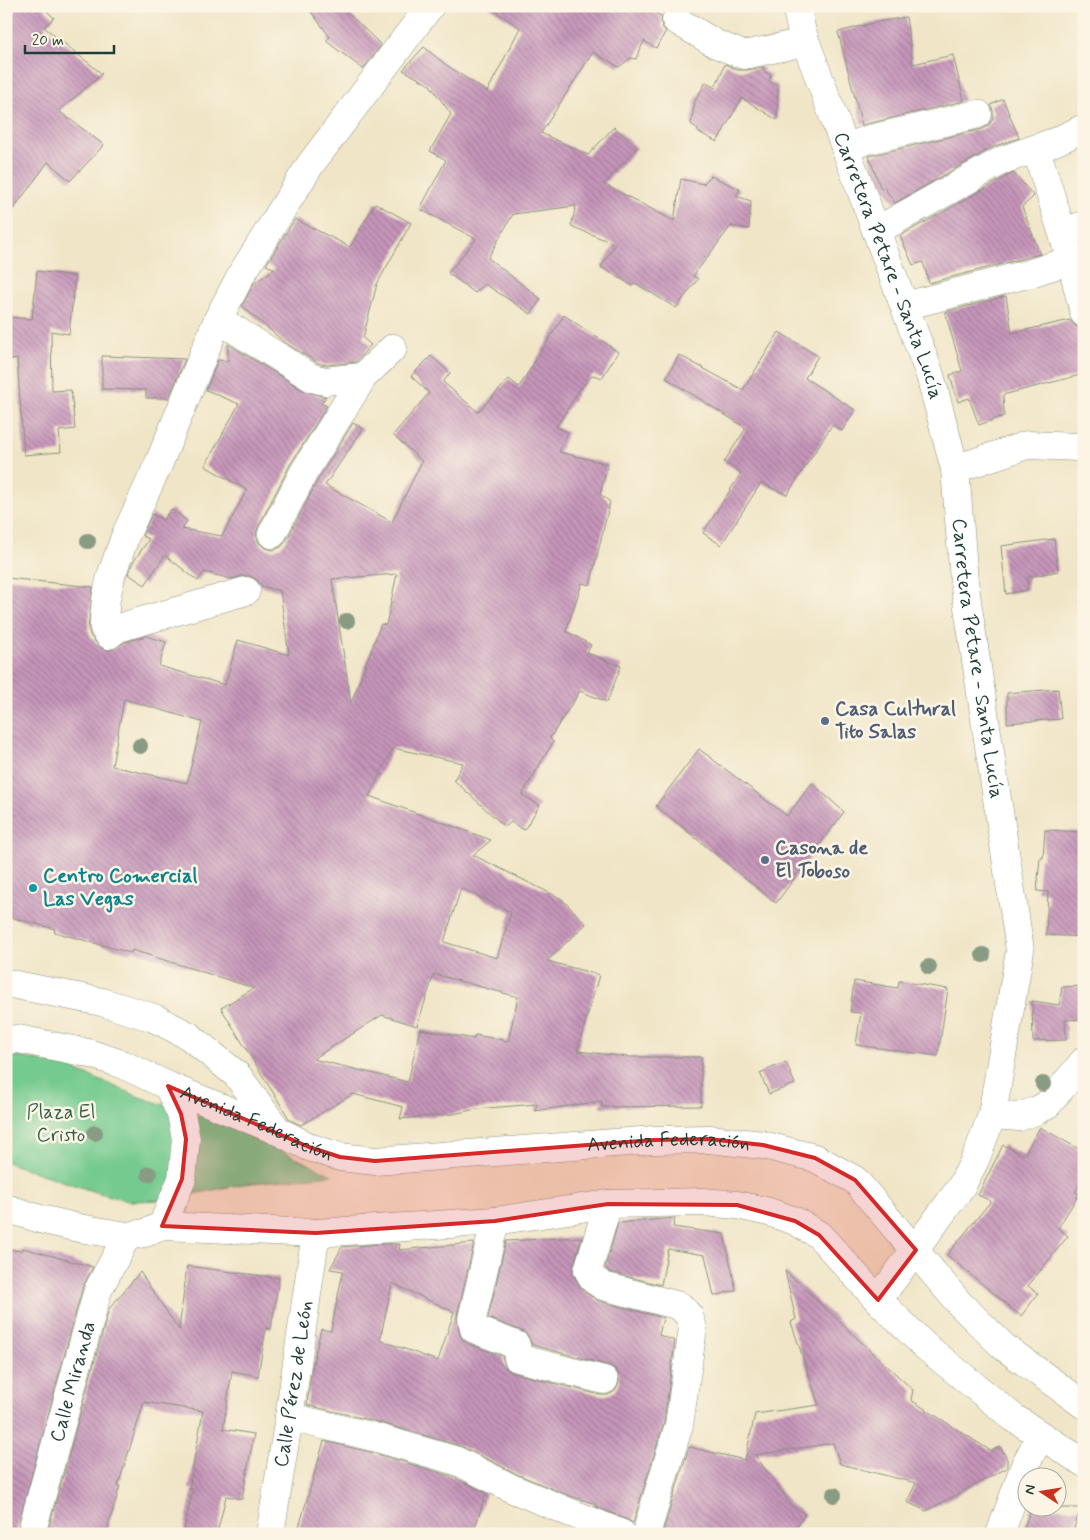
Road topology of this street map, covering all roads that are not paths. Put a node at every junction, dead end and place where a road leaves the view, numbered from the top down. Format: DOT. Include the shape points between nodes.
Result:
graph roads {
  1 [pos="430,6"];
  2 [pos="796,6"];
  3 [pos="676,20"];
  4 [pos="806,42"];
  5 [pos="978,114"];
  6 [pos="1084,128"];
  7 [pos="845,148"];
  8 [pos="1036,149"];
  9 [pos="1073,228"];
  10 [pos="876,231"];
  11 [pos="1071,260"];
  12 [pos="1082,296"];
  13 [pos="904,306"];
  14 [pos="218,319"];
  15 [pos="393,348"];
  16 [pos="364,377"];
  17 [pos="1084,450"];
  18 [pos="955,469"];
  19 [pos="272,534"];
  20 [pos="246,591"];
  21 [pos="6,984"];
  22 [pos="6,1040"];
  23 [pos="1084,1061"];
  24 [pos="168,1086"];
  25 [pos="992,1115"];
  26 [pos="278,1131"];
  27 [pos="608,1204"];
  28 [pos="6,1208"];
  29 [pos="495,1221"];
  30 [pos="162,1226"];
  31 [pos="316,1233"];
  32 [pos="127,1236"];
  33 [pos="916,1250"];
  34 [pos="878,1300"];
  35 [pos="604,1380"];
  36 [pos="1084,1405"];
  37 [pos="290,1417"];
  38 [pos="1040,1437"];
  39 [pos="1084,1464"];
  40 [pos="30,1534"];
  41 [pos="270,1534"];
  42 [pos="622,1534"];
  43 [pos="646,1534"];
  44 [pos="1000,1534"];
  1 -- 14 [label="street" via="310,165 241,275"];
  2 -- 4 [label="street, Carretera Petare - Santa Lucía"];
  3 -- 4 [label="street" via="716,44 744,55"];
  4 -- 7 [label="street, Carretera Petare - Santa Lucía"];
  5 -- 7 [label="street"];
  6 -- 8 [label="street"];
  7 -- 10 [label="street, Carretera Petare - Santa Lucía"];
  8 -- 9 [label="street"];
  8 -- 10 [label="street" via="1003,160"];
  9 -- 11 [label="street"];
  10 -- 13 [label="street, Carretera Petare - Santa Lucía"];
  11 -- 12 [label="street"];
  11 -- 13 [label="street"];
  13 -- 18 [label="street, Carretera Petare - Santa Lucía" via="930,375"];
  14 -- 16 [label="street" via="312,378 325,381"];
  14 -- 20 [label="street" via="111,576 104,628 109,635 118,628"];
  15 -- 16 [label="street"];
  16 -- 19 [label="street" via="304,472"];
  17 -- 18 [label="street" via="1028,445"];
  18 -- 25 [label="street, Carretera Petare - Santa Lucía" via="964,581 1020,950"];
  21 -- 26 [label="street" via="102,1002 154,1018 189,1036 237,1075"];
  22 -- 24 [label="street, Avenida Federación" via="18,1039 88,1053 122,1064"];
  23 -- 25 [label="street" via="1048,1104 1038,1110 1019,1117"];
  24 -- 26 [label="street, Avenida Federación"];
  24 -- 30 [label="street" via="181,1114 186,1139 182,1179"];
  25 -- 33 [label="street, Carretera Petare - Santa Lucía" via="961,1187"];
  26 -- 33 [label="street, Avenida Federación" via="308,1147 340,1157 375,1161 654,1140 709,1139 762,1145 815,1158 855,1180"];
  27 -- 29 [label="street"];
  27 -- 34 [label="street" via="704,1202 737,1205 795,1221 819,1235"];
  27 -- 43 [label="street" via="588,1270 593,1279 603,1286 680,1306 689,1316 693,1328 679,1425"];
  28 -- 32 [label="street" via="40,1220"];
  29 -- 31 [label="street"];
  29 -- 35 [label="street" via="472,1319 474,1329 516,1345 518,1358"];
  30 -- 31 [label="street"];
  30 -- 32 [label="street"];
  31 -- 37 [label="street, Calle Pérez de León"];
  32 -- 40 [label="street, Calle Miranda" via="98,1290"];
  33 -- 34 [label="street, Carretera Petare - Santa Lucía"];
  33 -- 36 [label="street, Avenida Federación" via="959,1303 1004,1347"];
  34 -- 38 [label="street" via="925,1346"];
  37 -- 41 [label="street, Calle Pérez de León"];
  37 -- 42 [label="street" via="374,1436 457,1461 513,1489"];
  38 -- 39 [label="street"];
  38 -- 44 [label="street" via="1025,1465"];
}
